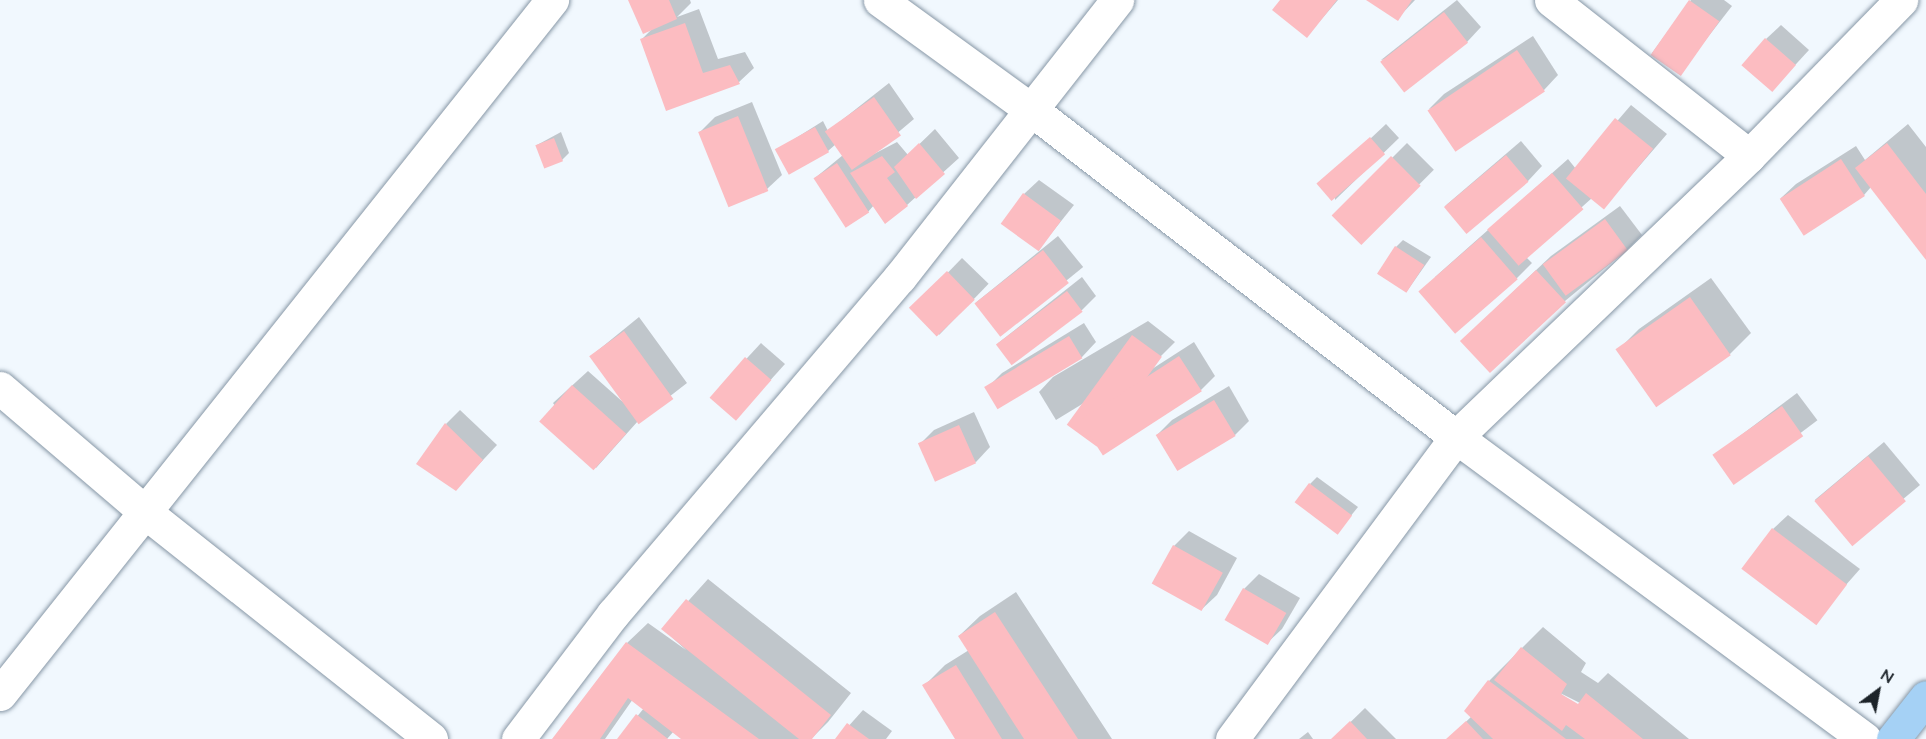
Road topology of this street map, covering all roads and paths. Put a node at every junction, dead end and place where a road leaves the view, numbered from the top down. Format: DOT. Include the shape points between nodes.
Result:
graph roads {
  1 [pos="552,0"];
  2 [pos="880,0"];
  3 [pos="1117,0"];
  4 [pos="1551,0"];
  5 [pos="1901,0"];
  6 [pos="1033,111"];
  7 [pos="1749,156"];
  8 [pos="0,388"];
  9 [pos="1456,436"];
  10 [pos="145,512"];
  11 [pos="0,694"];
  12 [pos="1926,697"];
  13 [pos="431,739"];
  14 [pos="518,739"];
  15 [pos="1232,739"];
  16 [pos="1865,739"];
  17 [pos="1893,739"];
  1 -- 10 [label="street"];
  2 -- 6 [label="street"];
  3 -- 6 [label="street"];
  4 -- 7 [label="street"];
  5 -- 7 [label="street"];
  6 -- 9 [label="street"];
  6 -- 14 [label="street" via="900,277 613,615"];
  7 -- 9 [label="street"];
  8 -- 10 [label="street"];
  9 -- 15 [label="street"];
  9 -- 16 [label="street"];
  10 -- 11 [label="street"];
  10 -- 13 [label="street"];
  12 -- 17 [label="highway"];
}
